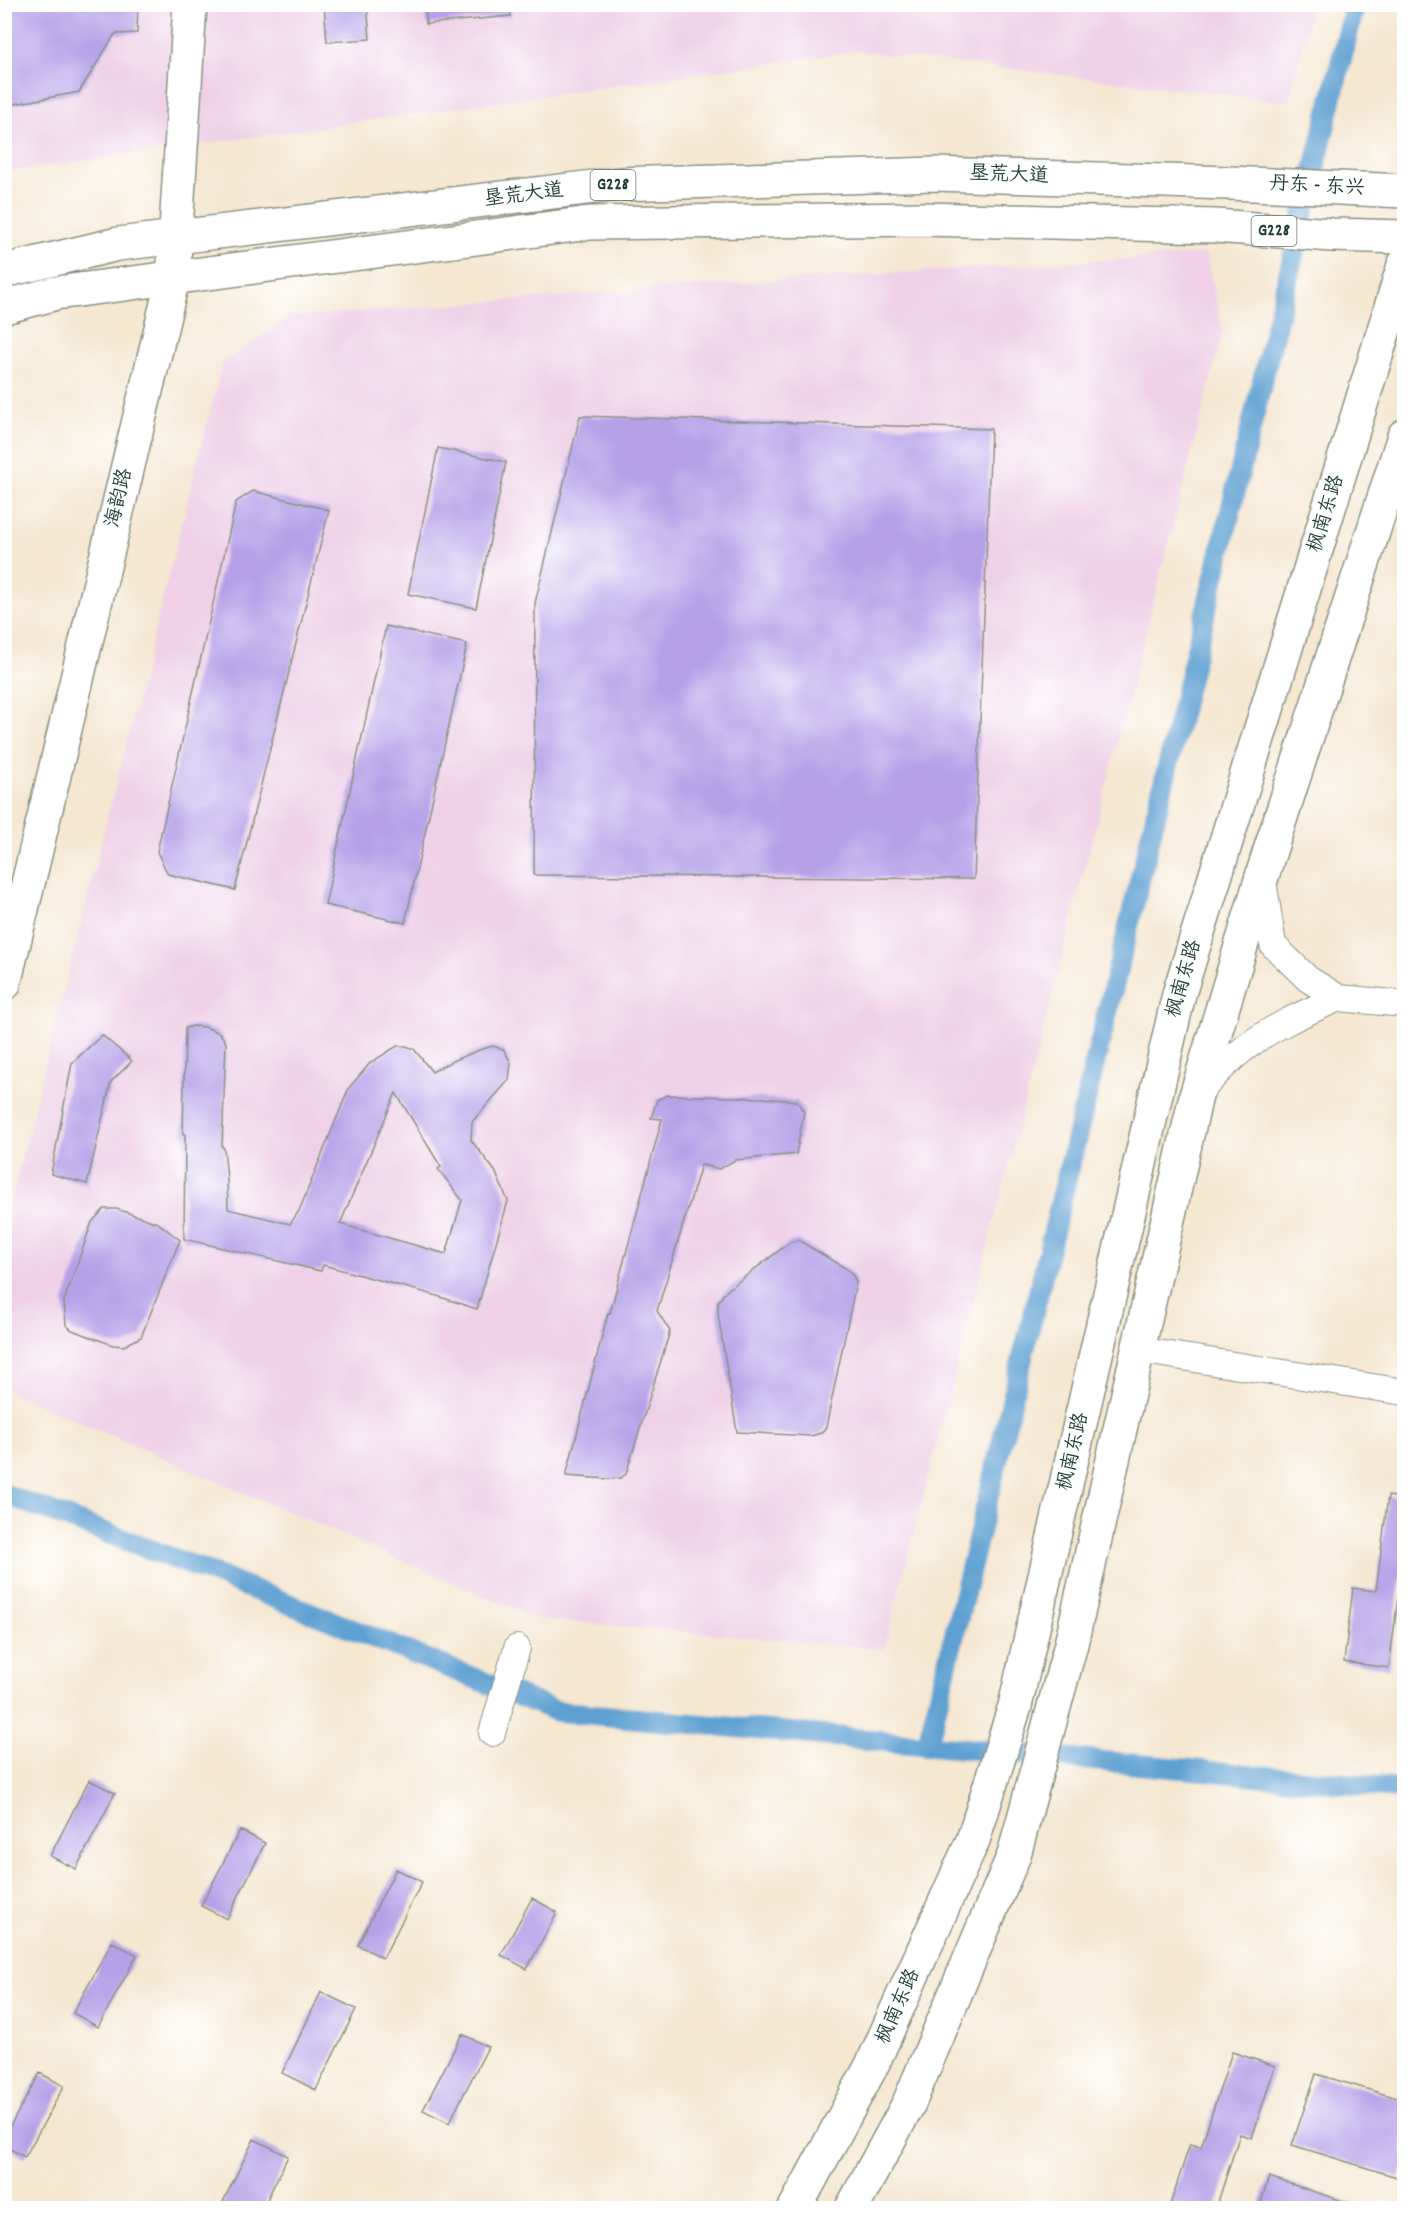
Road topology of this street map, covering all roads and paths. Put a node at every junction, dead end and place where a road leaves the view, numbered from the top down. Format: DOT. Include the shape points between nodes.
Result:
graph roads {
  1 [pos="190,4"];
  2 [pos="1228,183"];
  3 [pos="1404,191"];
  4 [pos="1404,237"];
  5 [pos="176,238"];
  6 [pos="1404,266"];
  7 [pos="4,271"];
  8 [pos="172,278"];
  9 [pos="4,307"];
  10 [pos="1404,436"];
  11 [pos="1262,876"];
  12 [pos="4,984"];
  13 [pos="1340,998"];
  14 [pos="1404,1004"];
  15 [pos="1196,1096"];
  16 [pos="1138,1350"];
  17 [pos="1404,1392"];
  18 [pos="517,1648"];
  19 [pos="492,1733"];
  20 [pos="795,2208"];
  21 [pos="852,2208"];
  1 -- 5 [label="main road, 海韵路"];
  2 -- 3 [label="main road, 丹东 - 东兴 / G228"];
  2 -- 5 [label="main road, 垦荒大道 / G228" via="935,174 619,184"];
  4 -- 8 [label="main road, 垦荒大道 / G228" via="1216,226 922,219 590,223"];
  5 -- 7 [label="main road, 垦荒大道 / G228" via="118,244"];
  5 -- 8 [label="main road, 海韵路"];
  6 -- 20 [label="main road, 枫南东路" via="1179,994 1015,1706 987,1798 973,1840 872,2066"];
  8 -- 9 [label="main road, 垦荒大道 / G228" via="56,293"];
  8 -- 12 [label="main road, 海韵路"];
  10 -- 11 [label="main road, 枫南东路"];
  11 -- 13 [label="street" via="1273,945 1308,979"];
  11 -- 15 [label="main road, 枫南东路"];
  13 -- 14 [label="street"];
  13 -- 15 [label="street" via="1300,1015 1246,1047"];
  15 -- 16 [label="main road, 枫南东路"];
  16 -- 17 [label="street"];
  16 -- 21 [label="main road, 枫南东路" via="1071,1644 1014,1855 909,2103"];
  18 -- 19 [label="street"];
}
